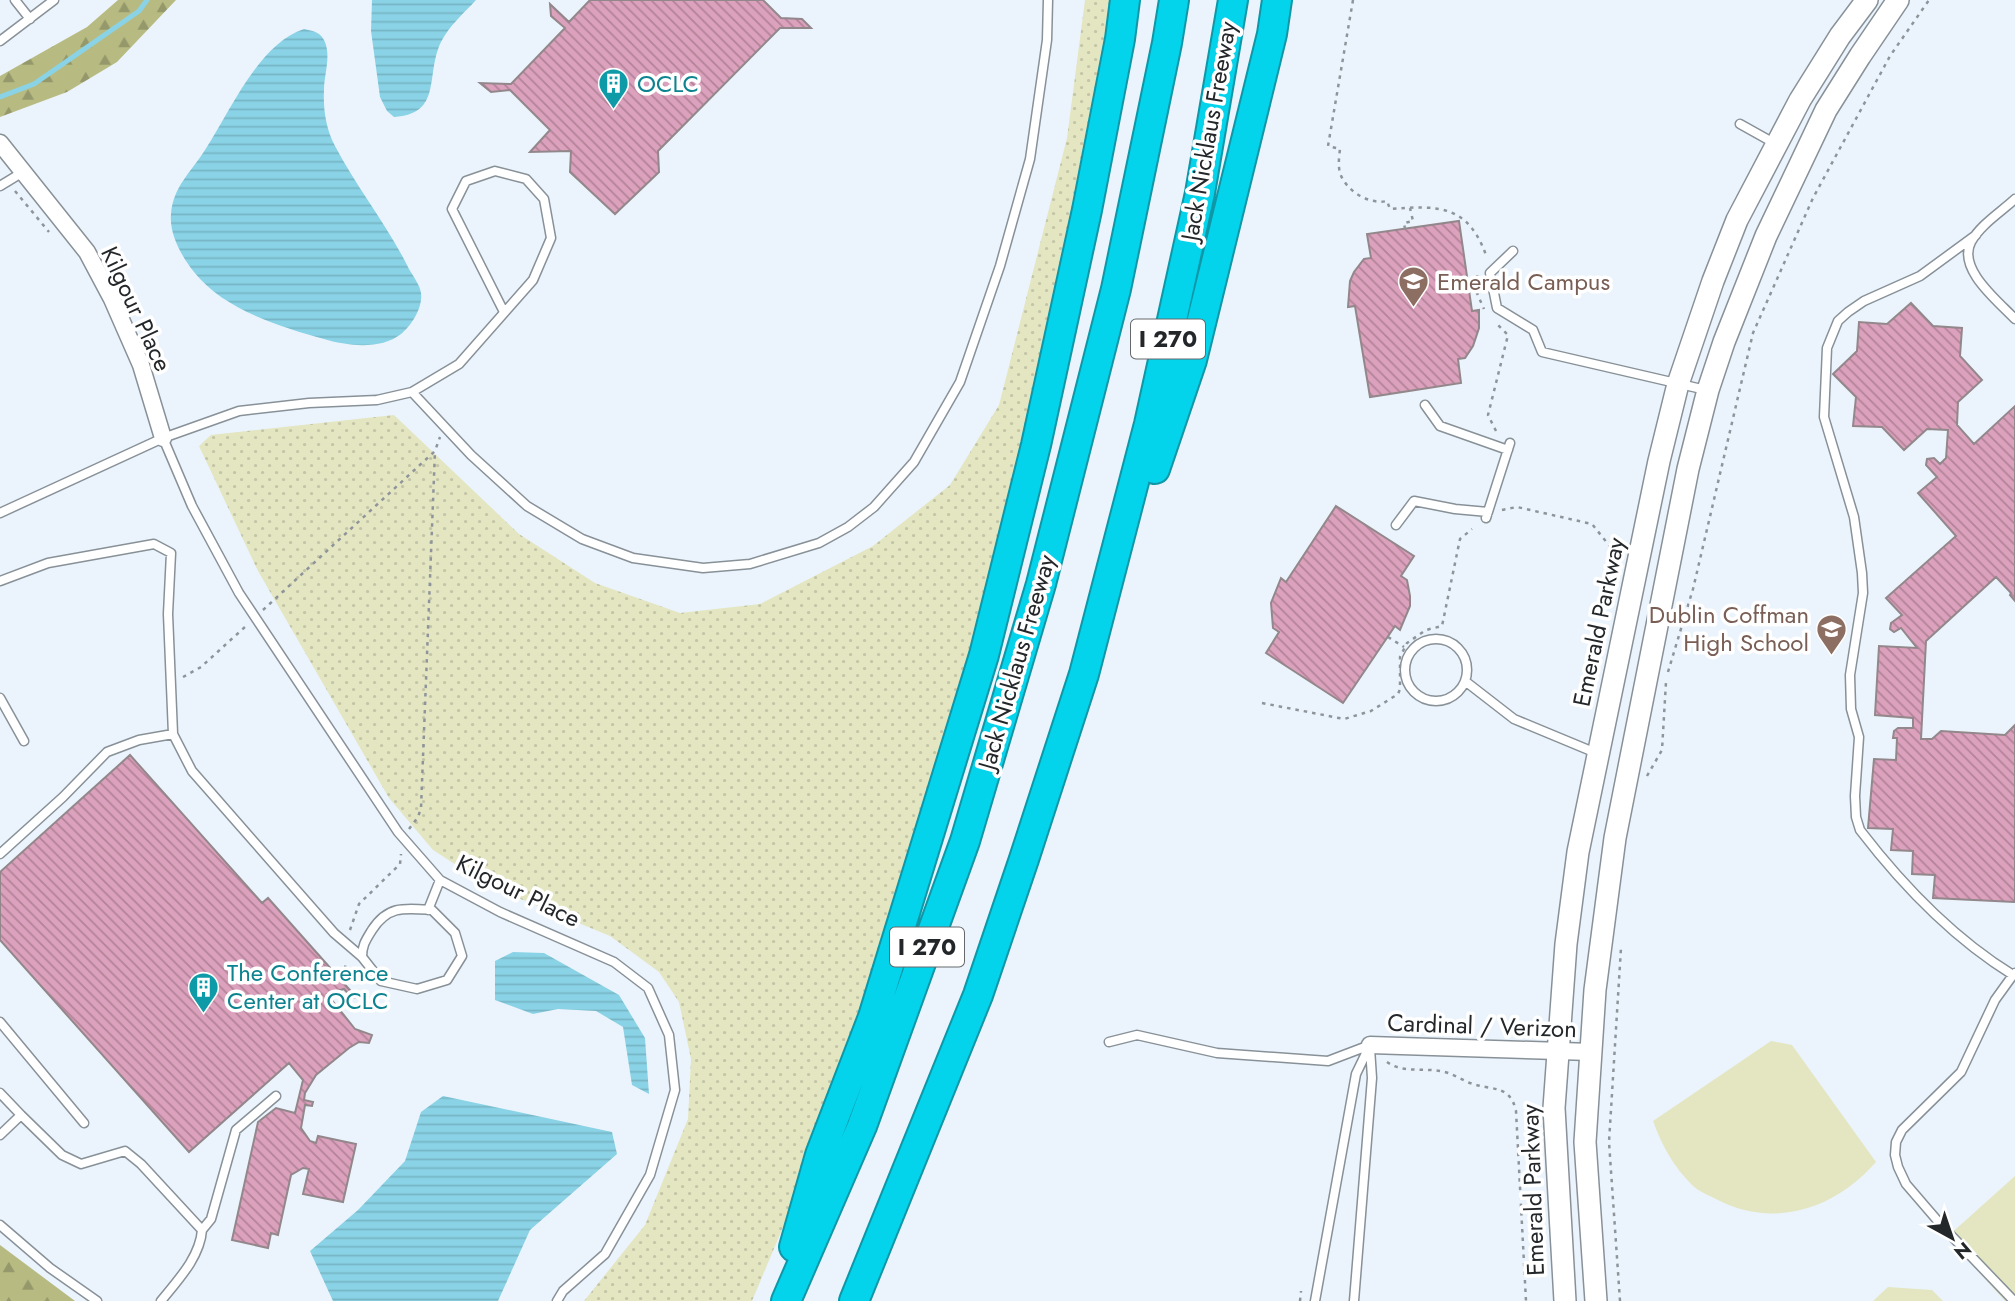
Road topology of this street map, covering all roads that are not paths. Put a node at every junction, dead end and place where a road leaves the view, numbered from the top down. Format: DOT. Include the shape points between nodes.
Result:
graph roads {
  1 [pos="15,0"];
  2 [pos="54,0"];
  3 [pos="1048,0"];
  4 [pos="1125,0"];
  5 [pos="1174,0"];
  6 [pos="1233,0"];
  7 [pos="1277,0"];
  8 [pos="1867,0"];
  9 [pos="1898,0"];
  10 [pos="30,19"];
  11 [pos="0,41"];
  12 [pos="1740,124"];
  13 [pos="0,143"];
  14 [pos="1777,145"];
  15 [pos="23,172"];
  16 [pos="4,184"];
  17 [pos="2015,199"];
  18 [pos="1976,235"];
  19 [pos="1513,251"];
  20 [pos="504,312"];
  21 [pos="2015,319"];
  22 [pos="1678,384"];
  23 [pos="1708,390"];
  24 [pos="412,392"];
  25 [pos="1426,405"];
  26 [pos="163,438"];
  27 [pos="0,513"];
  28 [pos="1396,525"];
  29 [pos="0,582"];
  30 [pos="1084,674"];
  31 [pos="1465,681"];
  32 [pos="0,698"];
  33 [pos="173,734"];
  34 [pos="24,741"];
  35 [pos="1598,754"];
  36 [pos="0,855"];
  37 [pos="440,880"];
  38 [pos="428,910"];
  39 [pos="362,957"];
  40 [pos="2014,974"];
  41 [pos="0,1023"];
  42 [pos="1109,1042"];
  43 [pos="1370,1045"];
  44 [pos="1557,1052"];
  45 [pos="1591,1052"];
  46 [pos="0,1093"];
  47 [pos="276,1096"];
  48 [pos="21,1115"];
  49 [pos="84,1122"];
  50 [pos="0,1135"];
  51 [pos="0,1225"];
  52 [pos="202,1230"];
  53 [pos="97,1301"];
  54 [pos="161,1301"];
  55 [pos="557,1301"];
  56 [pos="781,1301"];
  57 [pos="786,1301"];
  58 [pos="854,1301"];
  59 [pos="1315,1301"];
  60 [pos="1354,1301"];
  61 [pos="1565,1301"];
  62 [pos="1596,1301"];
  63 [pos="2014,1301"];
  1 -- 10 [label="lane"];
  2 -- 10 [label="lane"];
  3 -- 24 [label="lane" via="1047,40 1030,159 960,382 914,462 874,507 848,527 819,542 750,565 703,568 633,558 582,539 527,506 471,456"];
  4 -- 56 [label="highway" via="1079,249 984,655 873,1017 820,1154"];
  5 -- 57 [label="highway, Jack Nicklaus Freeway / I 270" via="1116,289 1041,584 969,829 862,1126"];
  6 -- 30 [label="highway, Jack Nicklaus Freeway / I 270" via="1200,192 1161,369"];
  7 -- 30 [label="highway" via="1192,360"];
  8 -- 14 [label="main road, Emerald Parkway" via="1807,89"];
  9 -- 23 [label="main road" via="1826,110 1799,165 1744,290"];
  10 -- 11 [label="lane"];
  12 -- 14 [label="lane"];
  13 -- 15 [label="street, Kilgour Place"];
  14 -- 22 [label="main road, Emerald Parkway" via="1737,220"];
  15 -- 16 [label="lane"];
  15 -- 26 [label="street, Kilgour Place" via="87,252 112,299 141,365"];
  17 -- 18 [label="lane"];
  18 -- 21 [label="lane" via="1968,252 1969,266"];
  18 -- 40 [label="lane" via="1920,276 1864,301 1838,321 1827,348 1824,417 1854,517 1862,573 1850,675 1851,709 1859,737 1855,796 1860,830 1939,918 1980,954"];
  19 -- 22 [label="lane" via="1490,273 1497,308 1533,330 1542,352"];
  20 -- 20 [label="lane" via="533,280 551,238 544,199 526,179 495,171 466,181 452,209"];
  20 -- 24 [label="lane" via="458,364"];
  22 -- 23 [label="lane"];
  22 -- 35 [label="main road, Emerald Parkway"];
  23 -- 45 [label="main road" via="1661,599 1615,838"];
  24 -- 26 [label="lane" via="377,400 239,411"];
  25 -- 28 [label="lane" via="1440,426 1509,446 1487,515 1414,501"];
  26 -- 27 [label="lane"];
  26 -- 37 [label="lane, Kilgour Place" via="192,506 239,593 403,838"];
  29 -- 33 [label="lane" via="48,563 154,544 171,553 168,614"];
  30 -- 58 [label="highway, Jack Nicklaus Freeway / I 270" via="978,995"];
  31 -- 31 [label="lane" via="1465,658 1458,647 1444,640 1426,640 1406,660 1410,687 1428,700 1447,699"];
  31 -- 35 [label="lane" via="1514,719"];
  32 -- 34 [label="lane"];
  33 -- 36 [label="lane" via="107,752"];
  33 -- 39 [label="lane" via="192,771 334,933"];
  35 -- 44 [label="main road, Emerald Parkway" via="1578,852"];
  37 -- 38 [label="lane"];
  37 -- 55 [label="lane, Kilgour Place" via="614,962 648,988 669,1035 675,1090 650,1175 605,1254"];
  38 -- 39 [label="lane" via="401,908 380,917 362,946"];
  38 -- 39 [label="lane" via="455,933 462,956 447,980 417,989 381,981"];
  40 -- 63 [label="lane" via="1995,999 1961,1072 1902,1129 1895,1155 1906,1184"];
  41 -- 49 [label="lane"];
  42 -- 43 [label="lane" via="1137,1035 1217,1053 1328,1061"];
  43 -- 44 [label="street, Cardinal / Verizon"];
  43 -- 59 [label="lane" via="1356,1073"];
  43 -- 60 [label="lane" via="1372,1078"];
  44 -- 45 [label="street, Cardinal / Verizon"];
  44 -- 61 [label="main road, Emerald Parkway" via="1554,1108"];
  45 -- 62 [label="main road" via="1585,1142"];
  46 -- 48 [label="lane"];
  47 -- 52 [label="lane" via="236,1130 211,1219"];
  48 -- 50 [label="lane"];
  48 -- 52 [label="lane" via="62,1155 81,1164 125,1151"];
  51 -- 53 [label="lane"];
  52 -- 54 [label="lane" via="185,1272"];
}
